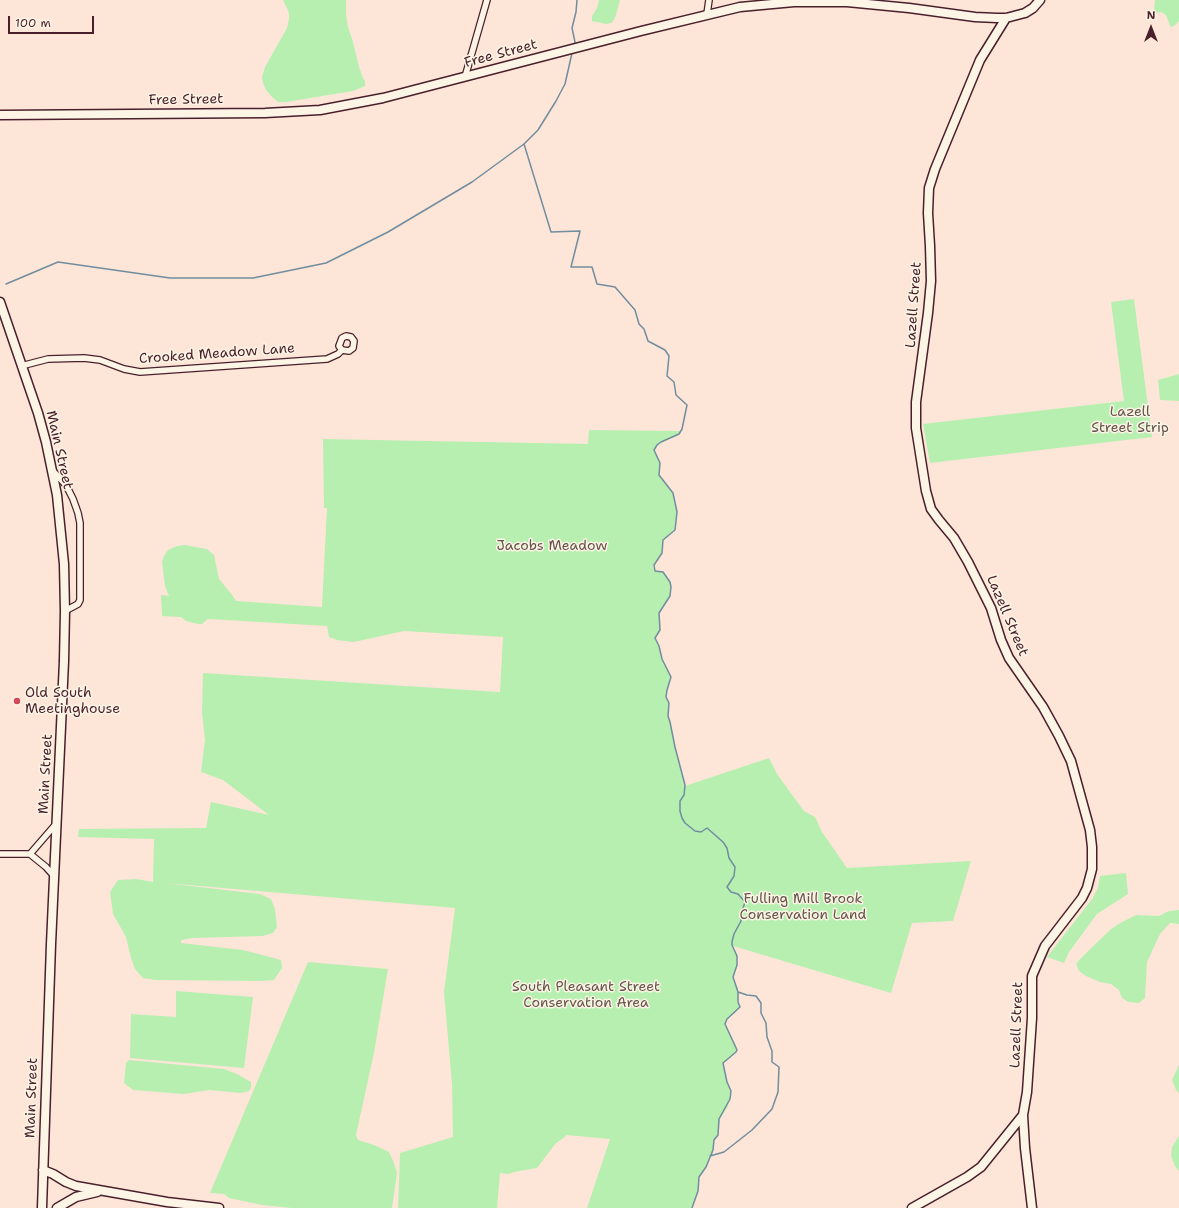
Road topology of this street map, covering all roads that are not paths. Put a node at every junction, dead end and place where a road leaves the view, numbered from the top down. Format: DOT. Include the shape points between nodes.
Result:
graph roads {
  1 [pos="487,0"];
  2 [pos="709,0"];
  3 [pos="1040,0"];
  4 [pos="707,14"];
  5 [pos="1006,18"];
  6 [pos="465,77"];
  7 [pos="0,115"];
  8 [pos="0,302"];
  9 [pos="342,350"];
  10 [pos="21,366"];
  11 [pos="52,470"];
  12 [pos="65,610"];
  13 [pos="56,824"];
  14 [pos="0,854"];
  15 [pos="30,854"];
  16 [pos="54,876"];
  17 [pos="1023,1115"];
  18 [pos="43,1170"];
  19 [pos="66,1182"];
  20 [pos="108,1191"];
  21 [pos="72,1199"];
  22 [pos="42,1208"];
  23 [pos="57,1208"];
  24 [pos="219,1208"];
  25 [pos="912,1208"];
  26 [pos="1032,1208"];
  1 -- 6 [label="street"];
  2 -- 4 [label="street"];
  3 -- 5 [label="street" via="1025,13"];
  4 -- 5 [label="street, Free Street" via="754,6 811,2 865,4 985,18"];
  4 -- 6 [label="street, Free Street"];
  5 -- 17 [label="street, Lazell Street" via="980,60 929,188 931,281 916,402 916,428 931,508 954,538 968,562 991,608 1009,658 1060,736 1074,769 1090,830 1091,878 1082,898 1045,946 1032,976 1032,1018"];
  6 -- 7 [label="street, Free Street" via="364,102 303,111"];
  8 -- 10 [label="street, Main Street"];
  9 -- 10 [label="street, Crooked Meadow Lane" via="327,359 140,372 132,372 109,362 91,358 48,359"];
  10 -- 11 [label="street, Main Street" via="42,428"];
  11 -- 12 [label="street, Main Street" via="60,520"];
  11 -- 12 [label="street" via="73,499 80,523 80,600 78,604"];
  12 -- 13 [label="street, Main Street"];
  13 -- 15 [label="street"];
  13 -- 16 [label="street, Main Street"];
  14 -- 15 [label="street"];
  15 -- 16 [label="street"];
  16 -- 18 [label="street, Main Street"];
  17 -- 25 [label="street, Lazell Street" via="981,1167"];
  17 -- 26 [label="street"];
  18 -- 19 [label="street"];
  18 -- 22 [label="street, Main Street"];
  19 -- 20 [label="street"];
  19 -- 21 [label="street"];
  20 -- 21 [label="street" via="90,1192"];
  20 -- 24 [label="street"];
  21 -- 23 [label="street"];
}
